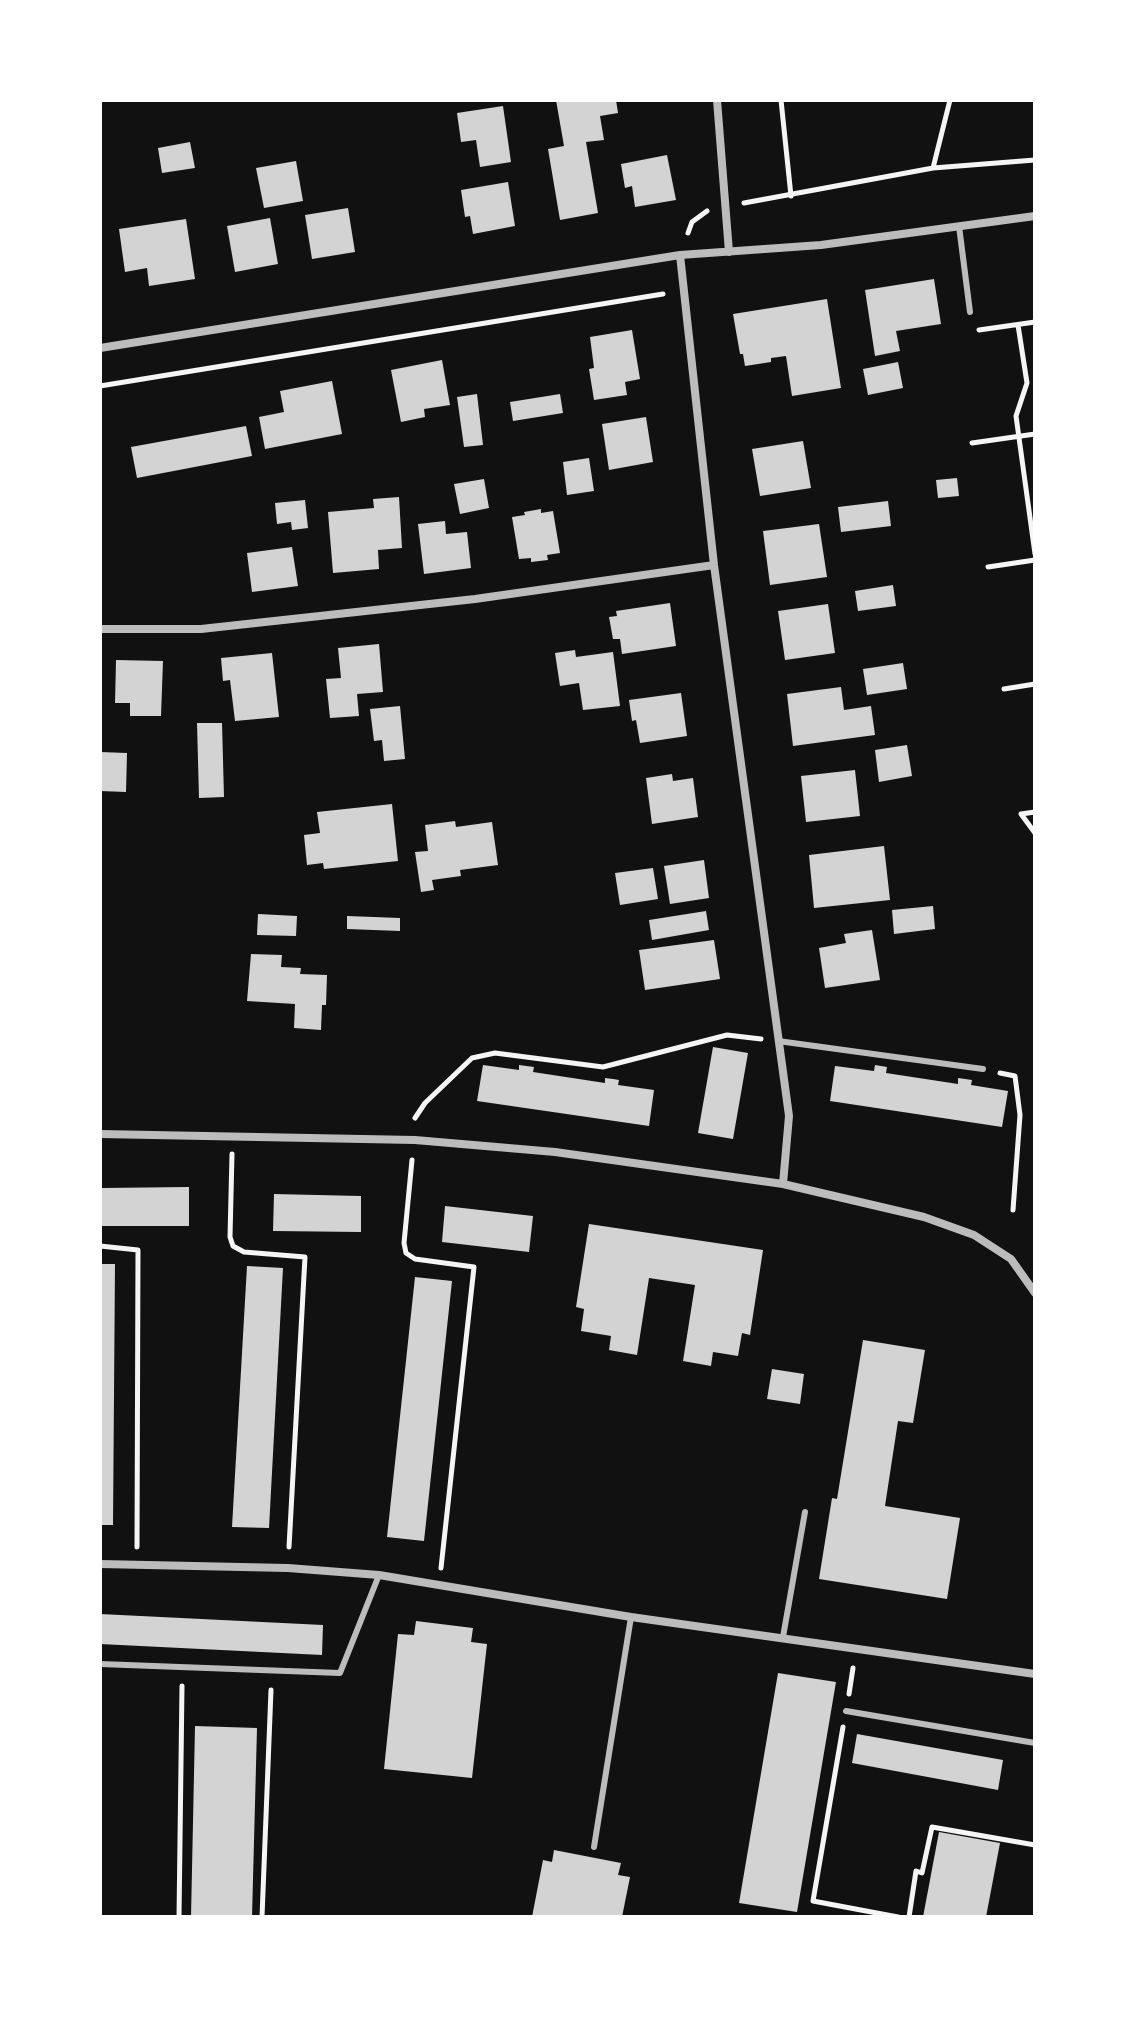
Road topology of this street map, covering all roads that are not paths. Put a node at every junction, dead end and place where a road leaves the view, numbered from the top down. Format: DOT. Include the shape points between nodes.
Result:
graph roads {
  1 [pos="717,100"];
  2 [pos="1035,216"];
  3 [pos="959,226"];
  4 [pos="729,252"];
  5 [pos="680,255"];
  6 [pos="970,312"];
  7 [pos="100,348"];
  8 [pos="714,565"];
  9 [pos="100,629"];
  10 [pos="778,1041"];
  11 [pos="983,1069"];
  12 [pos="100,1134"];
  13 [pos="783,1184"];
  14 [pos="1035,1292"];
  15 [pos="805,1512"];
  16 [pos="100,1564"];
  17 [pos="379,1575"];
  18 [pos="631,1617"];
  19 [pos="783,1637"];
  20 [pos="100,1664"];
  21 [pos="1035,1674"];
  22 [pos="846,1711"];
  23 [pos="1035,1743"];
  24 [pos="594,1847"];
  1 -- 4 [label="street"];
  2 -- 3 [label="street"];
  3 -- 4 [label="street"];
  3 -- 6 [label="lane"];
  4 -- 5 [label="street"];
  5 -- 7 [label="street"];
  5 -- 8 [label="street"];
  8 -- 9 [label="street" via="475,599 201,629"];
  8 -- 10 [label="street"];
  10 -- 11 [label="lane"];
  10 -- 13 [label="street" via="789,1116"];
  12 -- 13 [label="street" via="415,1140 555,1152"];
  13 -- 14 [label="street" via="924,1217 974,1235 1011,1259"];
  15 -- 19 [label="lane"];
  16 -- 17 [label="street"];
  17 -- 18 [label="street"];
  17 -- 20 [label="lane" via="340,1673"];
  18 -- 19 [label="street"];
  18 -- 24 [label="lane"];
  19 -- 21 [label="street"];
  22 -- 23 [label="lane"];
}
